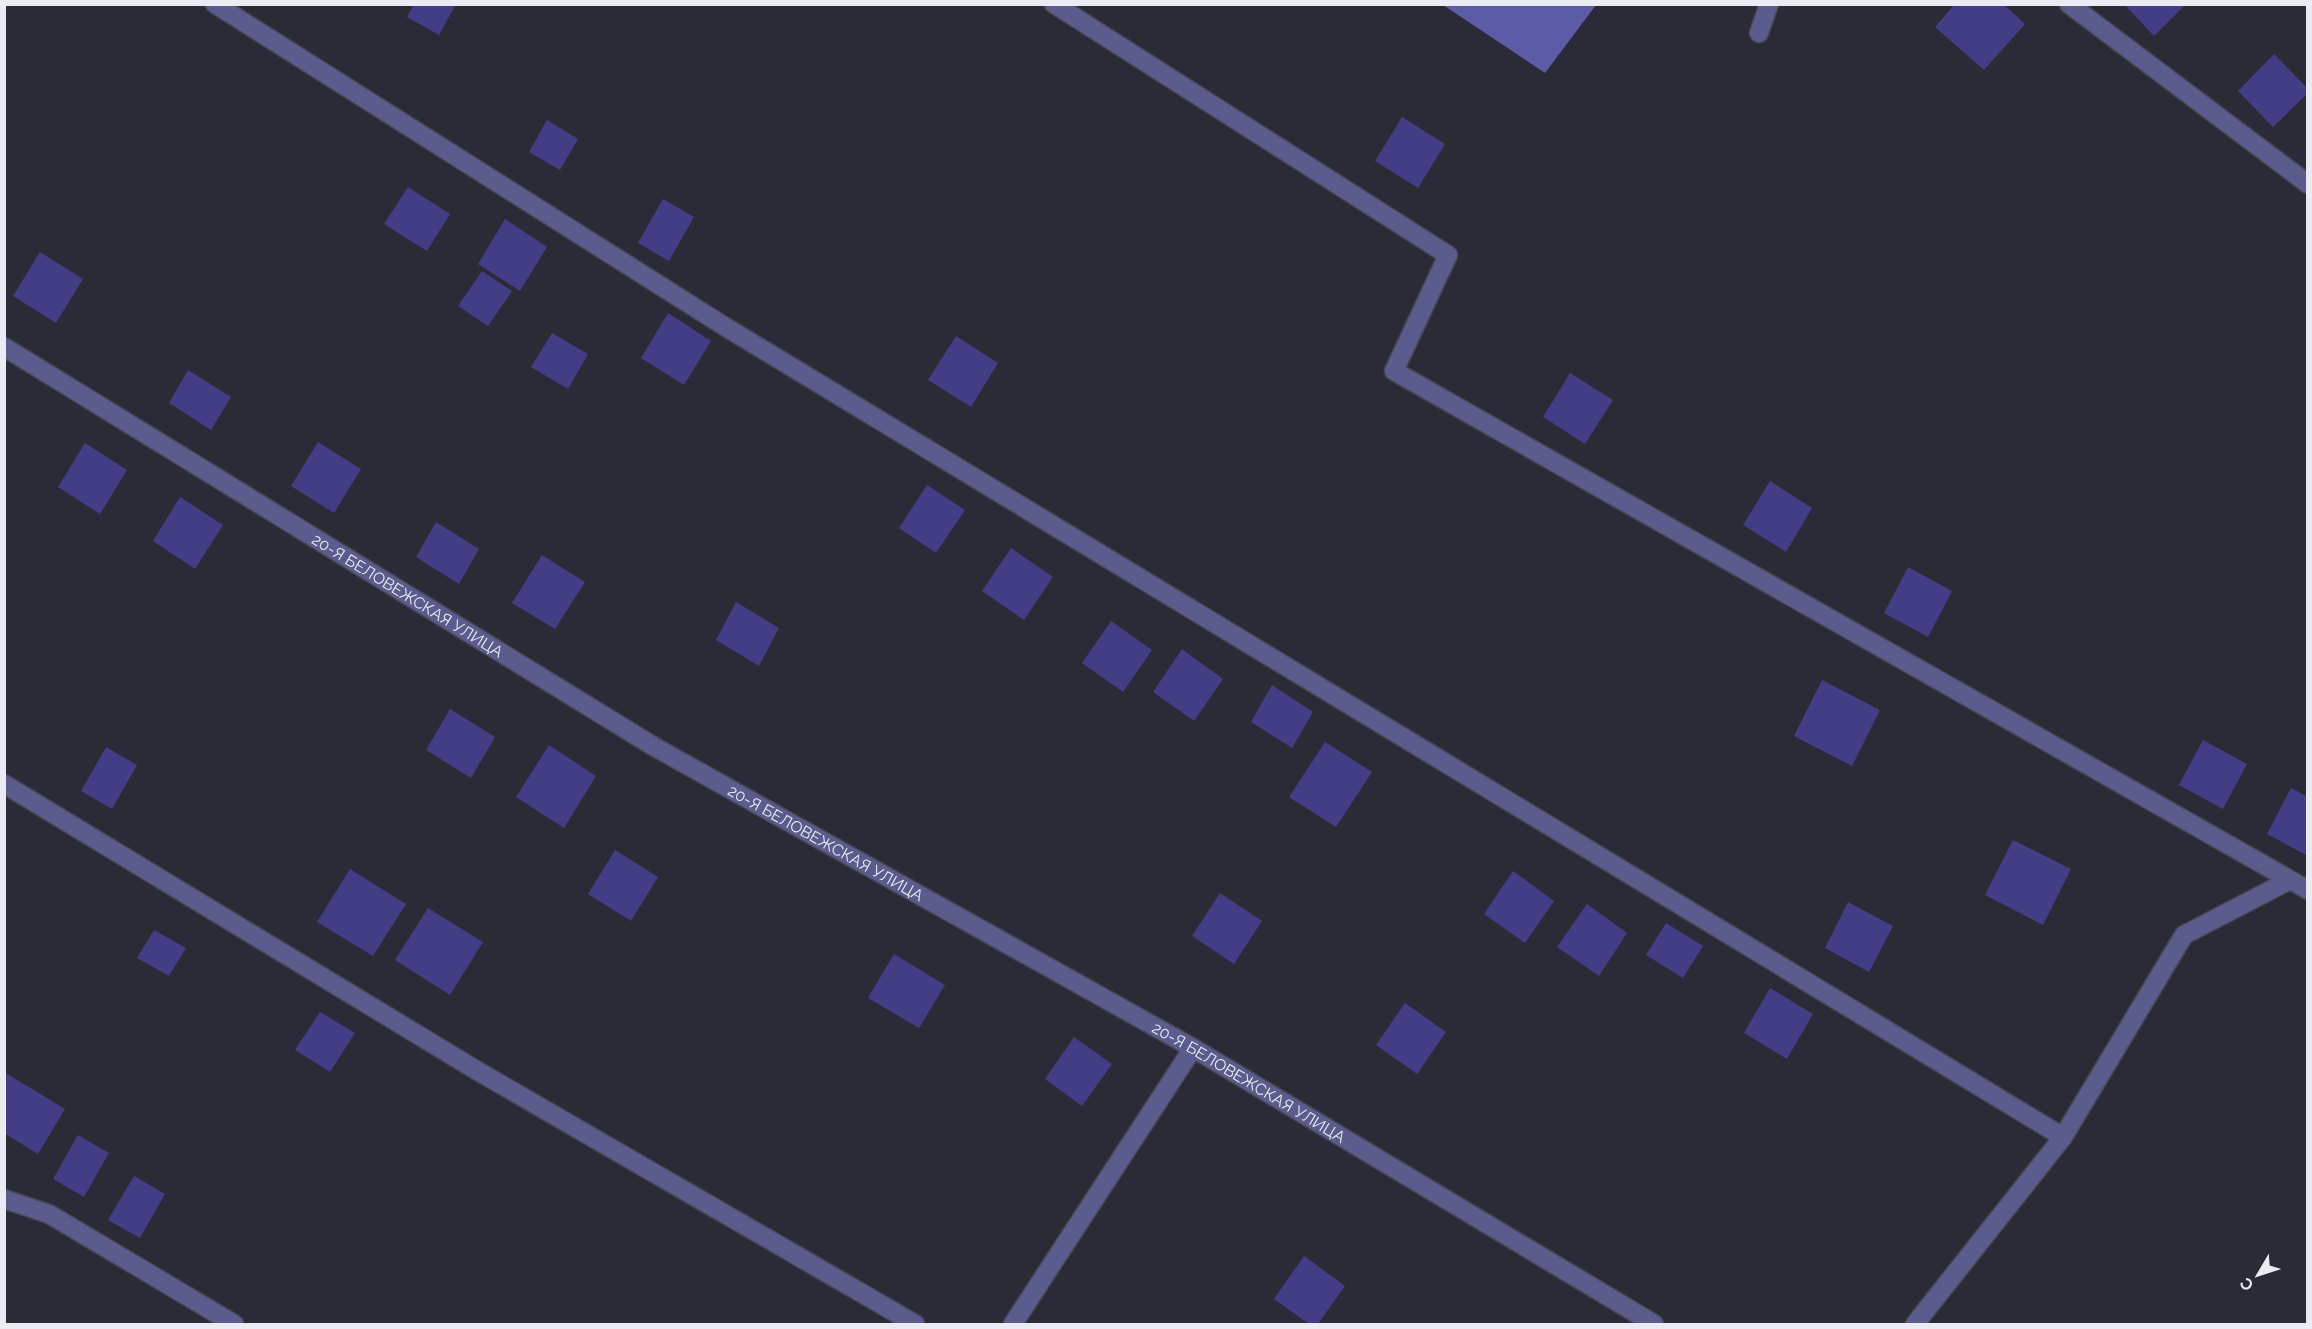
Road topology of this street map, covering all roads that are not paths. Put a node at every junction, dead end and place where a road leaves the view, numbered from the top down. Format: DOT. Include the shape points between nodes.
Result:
graph roads {
  1 [pos="215,4"];
  2 [pos="1054,4"];
  3 [pos="1769,4"];
  4 [pos="2069,4"];
  5 [pos="1759,33"];
  6 [pos="2307,184"];
  7 [pos="4,347"];
  8 [pos="4,784"];
  9 [pos="2288,881"];
  10 [pos="2307,890"];
  11 [pos="1193,1048"];
  12 [pos="2063,1137"];
  13 [pos="4,1199"];
  14 [pos="234,1324"];
  15 [pos="915,1324"];
  16 [pos="1013,1324"];
  17 [pos="1654,1324"];
  18 [pos="1915,1324"];
  1 -- 12 [label="street" via="724,326"];
  2 -- 9 [label="street" via="1448,255 1394,371"];
  3 -- 5 [label="street"];
  4 -- 6 [label="street"];
  7 -- 11 [label="street, 20-Я БЕЛОВЕЖСКАЯ УЛИЦА" via="653,747"];
  8 -- 15 [label="street" via="476,1070"];
  9 -- 10 [label="street"];
  9 -- 12 [label="street" via="2184,935"];
  11 -- 16 [label="street"];
  11 -- 17 [label="street, 20-Я БЕЛОВЕЖСКАЯ УЛИЦА"];
  12 -- 18 [label="street"];
  13 -- 14 [label="street" via="49,1214"];
}
